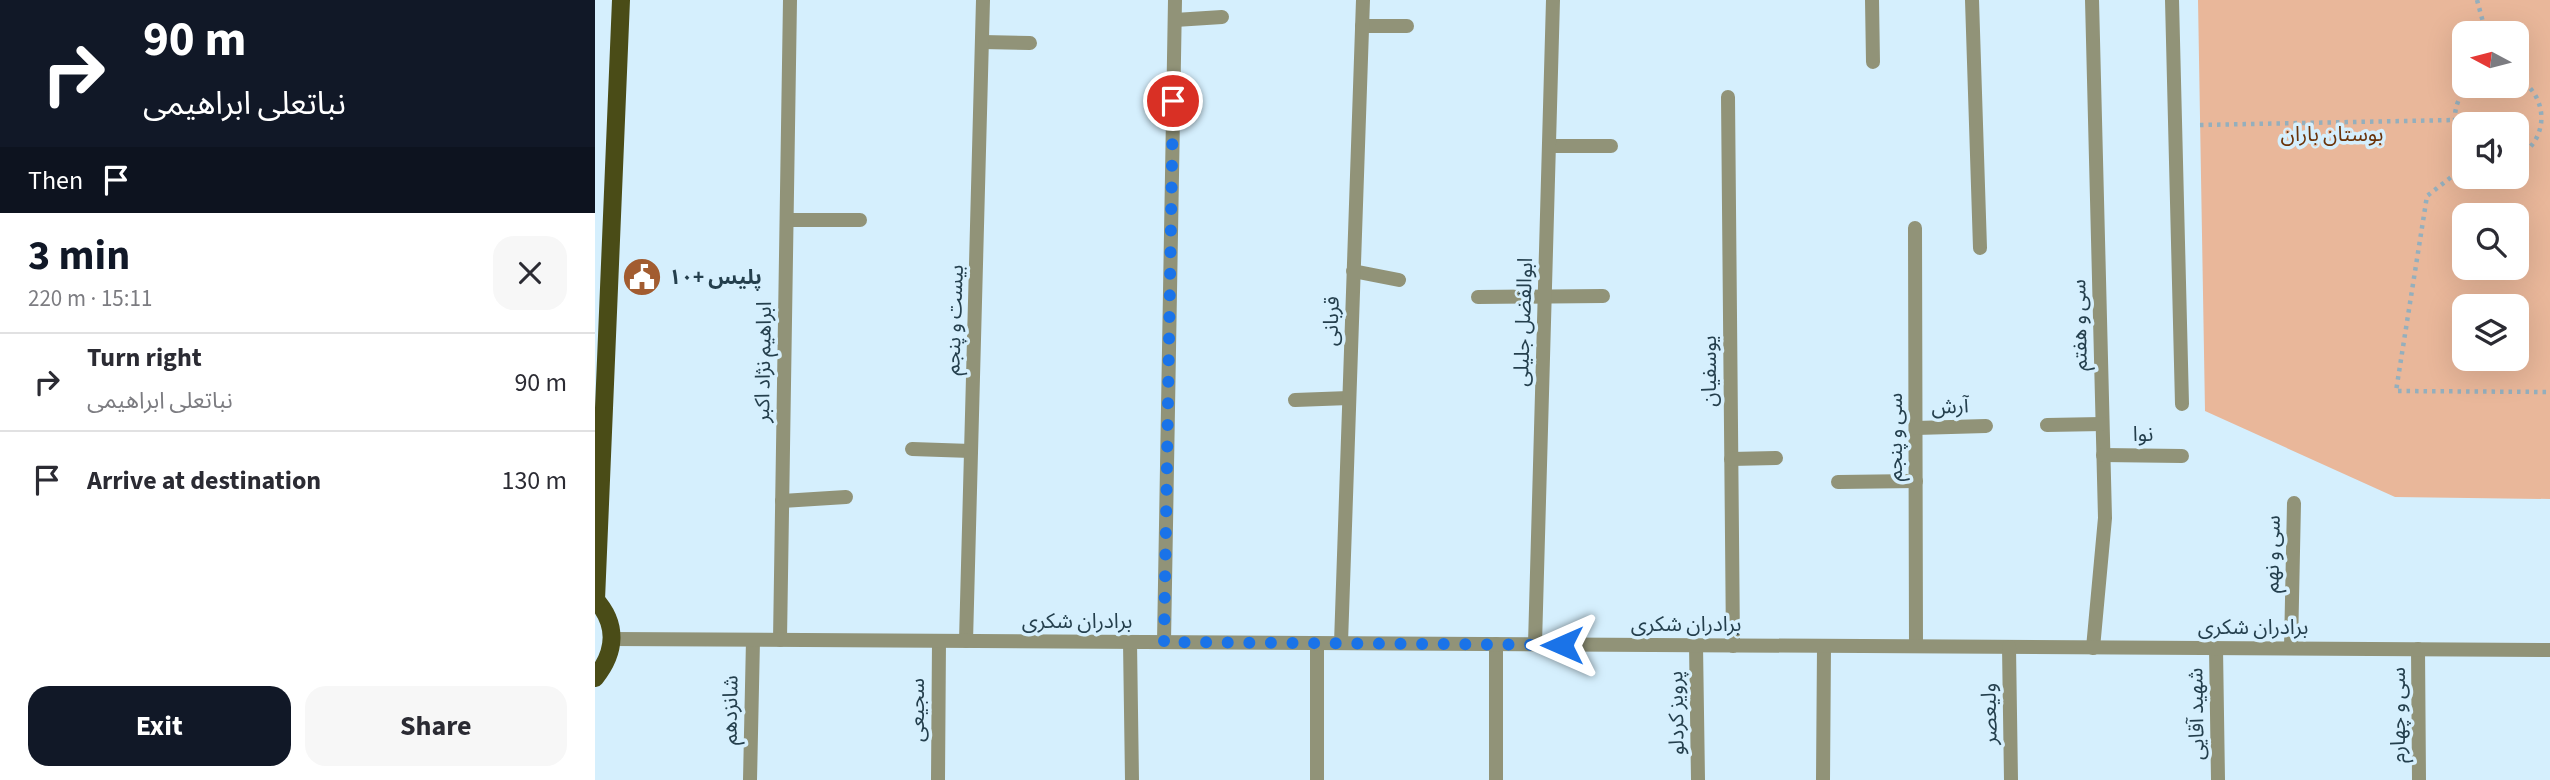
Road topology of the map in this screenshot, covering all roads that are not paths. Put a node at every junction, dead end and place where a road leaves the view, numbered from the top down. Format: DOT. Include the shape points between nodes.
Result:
graph roads {
  1 [pos="621,0"];
  2 [pos="790,0"];
  3 [pos="983,0"];
  4 [pos="1175,0"];
  5 [pos="1363,0"];
  6 [pos="1553,0"];
  7 [pos="1872,0"];
  8 [pos="1972,0"];
  9 [pos="2092,0"];
  10 [pos="2172,0"];
  11 [pos="1221,17"];
  12 [pos="1175,20"];
  13 [pos="1362,26"];
  14 [pos="1407,26"];
  15 [pos="983,42"];
  16 [pos="1030,43"];
  17 [pos="1873,62"];
  18 [pos="1728,97"];
  19 [pos="1549,146"];
  20 [pos="1611,146"];
  21 [pos="787,220"];
  22 [pos="860,220"];
  23 [pos="1915,228"];
  24 [pos="1980,248"];
  25 [pos="1353,271"];
  26 [pos="1399,280"];
  27 [pos="1545,296"];
  28 [pos="1603,296"];
  29 [pos="1478,297"];
  30 [pos="1349,398"];
  31 [pos="1295,400"];
  32 [pos="2182,404"];
  33 [pos="2102,424"];
  34 [pos="2047,425"];
  35 [pos="1986,426"];
  36 [pos="1916,428"];
  37 [pos="912,449"];
  38 [pos="971,451"];
  39 [pos="2103,455"];
  40 [pos="2182,456"];
  41 [pos="1776,458"];
  42 [pos="1731,459"];
  43 [pos="1916,481"];
  44 [pos="1838,482"];
  45 [pos="846,497"];
  46 [pos="782,501"];
  47 [pos="2294,503"];
  48 [pos="596,599"];
  49 [pos="612,639"];
  50 [pos="753,640"];
  51 [pos="780,640"];
  52 [pos="939,641"];
  53 [pos="966,641"];
  54 [pos="1130,642"];
  55 [pos="1164,642"];
  56 [pos="1317,643"];
  57 [pos="1341,643"];
  58 [pos="1496,644"];
  59 [pos="1535,644"];
  60 [pos="1696,645"];
  61 [pos="1733,646"];
  62 [pos="1824,646"];
  63 [pos="1916,646"];
  64 [pos="2008,647"];
  65 [pos="2093,648"];
  66 [pos="2216,648"];
  67 [pos="2291,649"];
  68 [pos="2418,649"];
  69 [pos="2550,650"];
  70 [pos="595,678"];
  71 [pos="750,780"];
  72 [pos="938,780"];
  73 [pos="1132,780"];
  74 [pos="1317,780"];
  75 [pos="1496,780"];
  76 [pos="1698,780"];
  77 [pos="1823,780"];
  78 [pos="2011,780"];
  79 [pos="2218,780"];
  80 [pos="2419,780"];
  1 -- 48 [label="main road"];
  2 -- 21 [label="street, ابراهیم نژاد اکبر"];
  3 -- 15 [label="street, بیست و پنجم"];
  4 -- 12 [label="street"];
  5 -- 13 [label="street, قربانی"];
  6 -- 19 [label="street, ابوالفضل جلیلی"];
  7 -- 17 [label="street"];
  8 -- 24 [label="street"];
  9 -- 33 [label="street, سی و هفتم"];
  10 -- 32 [label="street"];
  11 -- 12 [label="street"];
  12 -- 55 [label="street"];
  13 -- 14 [label="street"];
  13 -- 25 [label="street, قربانی"];
  15 -- 16 [label="street"];
  15 -- 38 [label="street, بیست و پنجم"];
  18 -- 42 [label="street, یوسفیان"];
  19 -- 20 [label="street"];
  19 -- 27 [label="street, ابوالفضل جلیلی"];
  21 -- 22 [label="street"];
  21 -- 46 [label="street, ابراهیم نژاد اکبر"];
  23 -- 36 [label="street, سی و پنجم"];
  25 -- 26 [label="street"];
  25 -- 30 [label="street, قربانی"];
  27 -- 28 [label="street"];
  27 -- 29 [label="street"];
  27 -- 59 [label="street, ابوالفضل جلیلی"];
  30 -- 31 [label="street"];
  30 -- 57 [label="street, قربانی"];
  33 -- 34 [label="street"];
  33 -- 39 [label="street, سی و هفتم"];
  35 -- 36 [label="street, آرش"];
  36 -- 43 [label="street, سی و پنجم"];
  37 -- 38 [label="street"];
  38 -- 53 [label="street, بیست و پنجم"];
  39 -- 40 [label="street, نوا"];
  39 -- 65 [label="street, سی و هفتم" via="2105,518"];
  41 -- 42 [label="street"];
  42 -- 61 [label="street, یوسفیان"];
  43 -- 44 [label="street"];
  43 -- 63 [label="street, سی و پنجم"];
  45 -- 46 [label="street"];
  46 -- 51 [label="street, ابراهیم نژاد اکبر"];
  47 -- 67 [label="street, سی و نهم"];
  48 -- 49 [label="main road" via="607,613"];
  49 -- 50 [label="street, برادران شکری"];
  49 -- 70 [label="main road" via="606,664"];
  50 -- 51 [label="street, برادران شکری"];
  50 -- 71 [label="street, شانزدهم"];
  51 -- 52 [label="street, برادران شکری"];
  52 -- 53 [label="street, برادران شکری"];
  52 -- 72 [label="street, سجیعی"];
  53 -- 54 [label="street, برادران شکری"];
  54 -- 55 [label="street, برادران شکری"];
  54 -- 73 [label="street"];
  55 -- 56 [label="street, برادران شکری"];
  56 -- 57 [label="street, برادران شکری"];
  56 -- 74 [label="street"];
  57 -- 58 [label="street, برادران شکری"];
  58 -- 59 [label="street, برادران شکری"];
  58 -- 75 [label="street"];
  59 -- 60 [label="street, برادران شکری"];
  60 -- 61 [label="street, برادران شکری"];
  60 -- 76 [label="street, پرویز کردلو"];
  61 -- 62 [label="street, برادران شکری"];
  62 -- 63 [label="street, برادران شکری"];
  62 -- 77 [label="street"];
  63 -- 64 [label="street, برادران شکری"];
  64 -- 65 [label="street, برادران شکری"];
  64 -- 78 [label="street, ولیعصر"];
  65 -- 66 [label="street, برادران شکری"];
  66 -- 67 [label="street, برادران شکری"];
  66 -- 79 [label="street, شهید آقایی"];
  67 -- 68 [label="street, برادران شکری"];
  68 -- 69 [label="street, برادران شکری"];
  68 -- 80 [label="street, سی و چهارم"];
}
